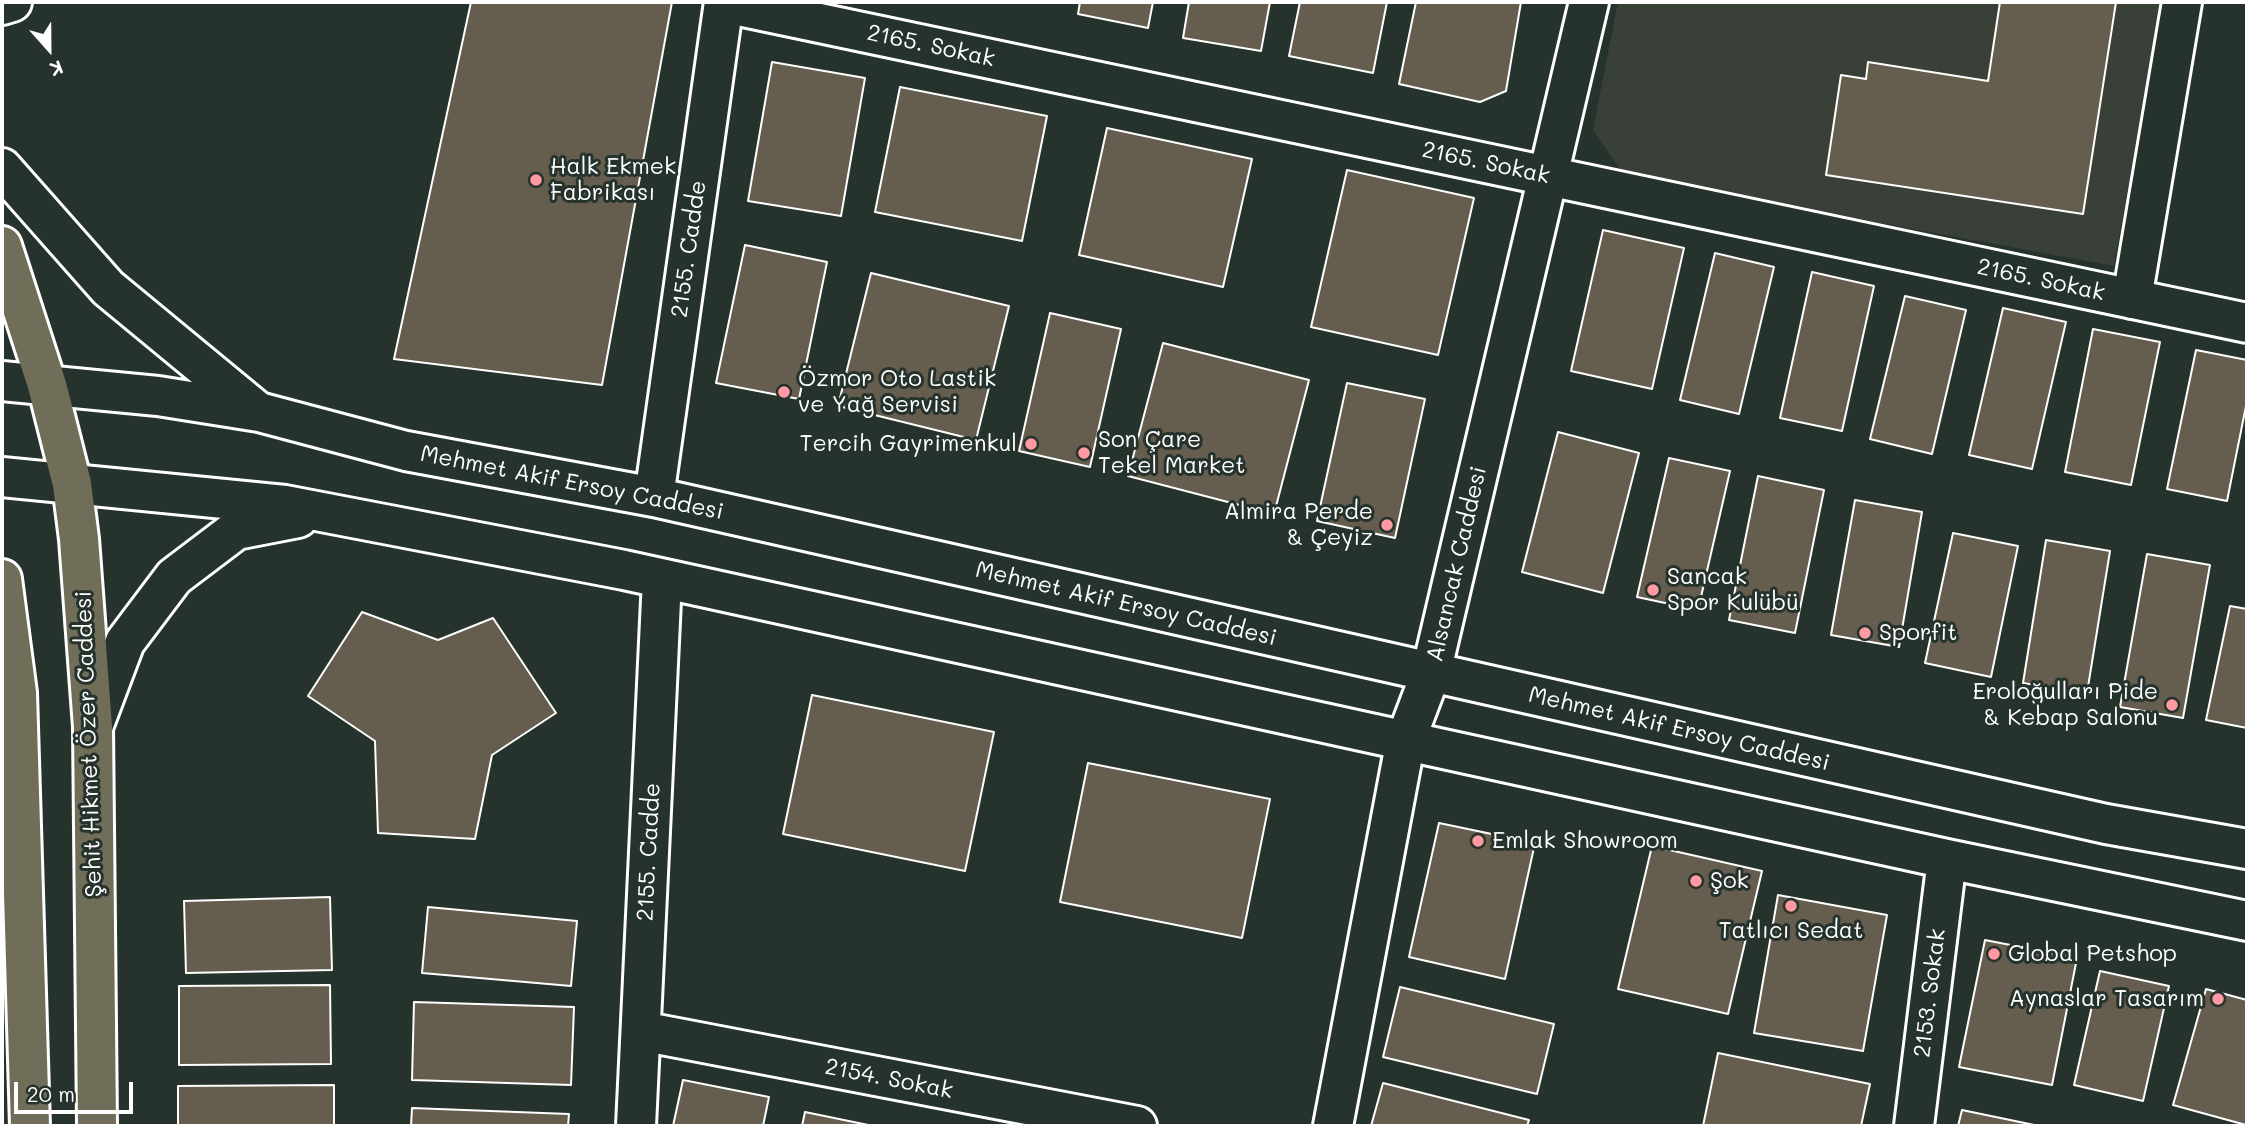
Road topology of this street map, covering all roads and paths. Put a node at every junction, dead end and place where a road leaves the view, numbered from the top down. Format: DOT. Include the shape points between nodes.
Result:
graph roads {
  1 [pos="12,2"];
  2 [pos="724,2"];
  3 [pos="1589,2"];
  4 [pos="2182,2"];
  5 [pos="2,5"];
  6 [pos="2,167"];
  7 [pos="1548,176"];
  8 [pos="2,246"];
  9 [pos="2132,299"];
  10 [pos="2247,323"];
  11 [pos="2,381"];
  12 [pos="47,385"];
  13 [pos="259,412"];
  14 [pos="2,477"];
  15 [pos="72,484"];
  16 [pos="654,497"];
  17 [pos="327,513"];
  18 [pos="2,579"];
  19 [pos="662,579"];
  20 [pos="1431,673"];
  21 [pos="10,682"];
  22 [pos="93,727"];
  23 [pos="1406,739"];
  24 [pos="2247,849"];
  25 [pos="1947,859"];
  26 [pos="2247,921"];
  27 [pos="641,1031"];
  28 [pos="30,1126"];
  29 [pos="97,1126"];
  30 [pos="636,1126"];
  31 [pos="1137,1126"];
  32 [pos="1333,1126"];
  33 [pos="1914,1126"];
  1 -- 5 [label="street"];
  2 -- 7 [label="street, 2165. Sokak"];
  2 -- 16 [label="street, 2155. Cadde"];
  3 -- 7 [label="street, Alsancak Caddesi"];
  4 -- 9 [label="street"];
  6 -- 13 [label="street" via="108,288"];
  7 -- 9 [label="street, 2165. Sokak"];
  7 -- 20 [label="street, Alsancak Caddesi"];
  8 -- 12 [label="main road, Şehit Hikmet Özer Caddesi"];
  9 -- 10 [label="street, 2165. Sokak"];
  11 -- 12 [label="street, Mehmet Akif Ersoy Caddesi"];
  12 -- 13 [label="street, Mehmet Akif Ersoy Caddesi"];
  12 -- 15 [label="main road, Şehit Hikmet Özer Caddesi"];
  13 -- 16 [label="street, Mehmet Akif Ersoy Caddesi" via="406,451"];
  14 -- 15 [label="street"];
  15 -- 17 [label="street"];
  15 -- 22 [label="main road, Şehit Hikmet Özer Caddesi"];
  16 -- 20 [label="street, Mehmet Akif Ersoy Caddesi"];
  17 -- 19 [label="street"];
  17 -- 22 [label="street" via="236,530 174,577 125,642"];
  18 -- 21 [label="main road"];
  19 -- 23 [label="street"];
  19 -- 27 [label="street, 2155. Cadde"];
  20 -- 23 [label="street, Alsancak Caddesi"];
  20 -- 24 [label="street, Mehmet Akif Ersoy Caddesi" via="2106,824"];
  21 -- 28 [label="main road"];
  22 -- 29 [label="main road, Şehit Hikmet Özer Caddesi"];
  23 -- 25 [label="street"];
  23 -- 32 [label="street, Alsancak Caddesi"];
  25 -- 26 [label="street"];
  25 -- 33 [label="street, 2153. Sokak"];
  27 -- 30 [label="street, 2155. Cadde"];
  27 -- 31 [label="street, 2154. Sokak"];
}
